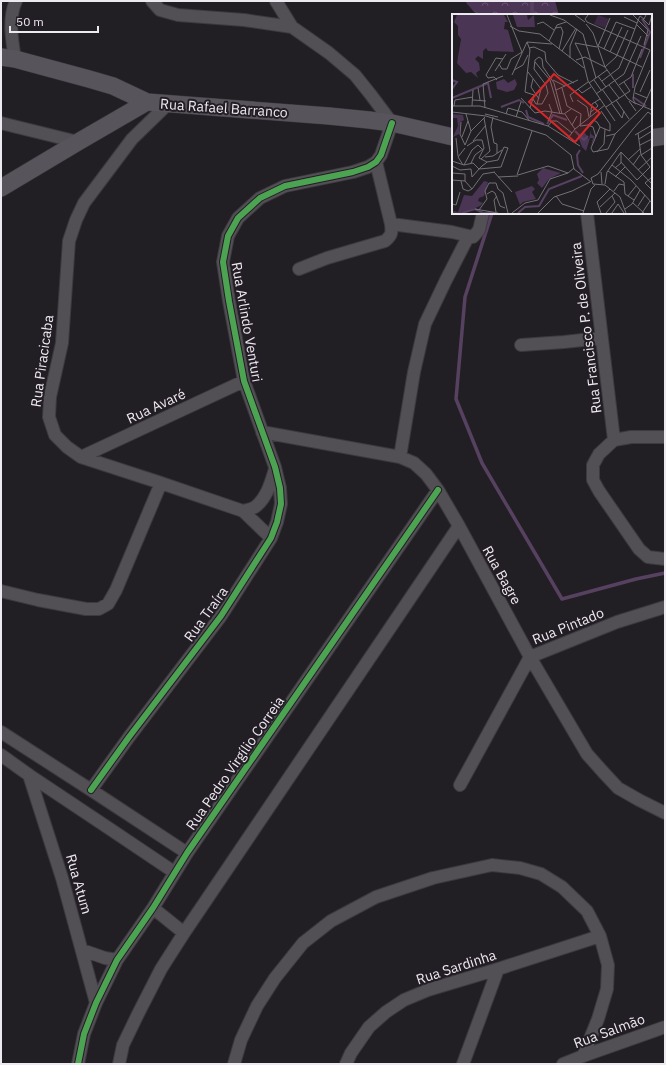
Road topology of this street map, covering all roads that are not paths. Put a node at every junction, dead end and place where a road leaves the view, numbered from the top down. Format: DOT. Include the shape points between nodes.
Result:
graph roads {
  1 [pos="16,1"];
  2 [pos="152,1"];
  3 [pos="276,1"];
  4 [pos="292,27"];
  5 [pos="8,58"];
  6 [pos="147,102"];
  7 [pos="168,104"];
  8 [pos="1,123"];
  9 [pos="392,123"];
  10 [pos="665,136"];
  11 [pos="452,137"];
  12 [pos="652,138"];
  13 [pos="78,142"];
  14 [pos="376,162"];
  15 [pos="1,188"];
  16 [pos="483,214"];
  17 [pos="587,214"];
  18 [pos="392,224"];
  19 [pos="468,236"];
  20 [pos="299,269"];
  21 [pos="602,338"];
  22 [pos="521,345"];
  23 [pos="244,381"];
  24 [pos="262,432"];
  25 [pos="665,437"];
  26 [pos="614,440"];
  27 [pos="81,457"];
  28 [pos="400,457"];
  29 [pos="275,467"];
  30 [pos="161,483"];
  31 [pos="438,490"];
  32 [pos="243,511"];
  33 [pos="459,526"];
  34 [pos="271,538"];
  35 [pos="665,559"];
  36 [pos="1,591"];
  37 [pos="665,607"];
  38 [pos="530,657"];
  39 [pos="1,732"];
  40 [pos="1,755"];
  41 [pos="29,775"];
  42 [pos="460,785"];
  43 [pos="91,790"];
  44 [pos="665,813"];
  45 [pos="187,853"];
  46 [pos="174,872"];
  47 [pos="153,908"];
  48 [pos="184,933"];
  49 [pos="600,936"];
  50 [pos="82,950"];
  51 [pos="117,960"];
  52 [pos="498,969"];
  53 [pos="96,1003"];
  54 [pos="665,1027"];
  55 [pos="583,1056"];
  56 [pos="78,1064"];
  57 [pos="119,1064"];
  58 [pos="234,1064"];
  59 [pos="346,1064"];
  60 [pos="463,1064"];
  61 [pos="563,1064"];
  1 -- 5 [label="street" via="12,17 13,45"];
  2 -- 4 [label="street" via="160,10 178,15"];
  3 -- 4 [label="street"];
  4 -- 9 [label="street" via="355,75"];
  5 -- 6 [label="street, Rua Rafael Barranco" via="107,84"];
  6 -- 7 [label="street, Rua Rafael Barranco"];
  6 -- 13 [label="street"];
  7 -- 9 [label="street, Rua Rafael Barranco"];
  7 -- 27 [label="street, Rua Piracicaba" via="132,139 84,202 69,241 62,343 50,397 49,417 55,435"];
  8 -- 13 [label="street"];
  9 -- 11 [label="street, Rua Rafael Barranco"];
  9 -- 14 [label="street"];
  10 -- 12 [label="street"];
  13 -- 15 [label="street"];
  14 -- 18 [label="street"];
  14 -- 23 [label="street, Rua Arlindo Venturi" via="353,172 285,186 260,198 238,218 228,236 223,262"];
  16 -- 19 [label="street" via="479,230 473,237"];
  17 -- 21 [label="street, Rua Francisco P. de Oliveira"];
  18 -- 19 [label="street"];
  18 -- 20 [label="street" via="392,233 385,241 344,252"];
  19 -- 28 [label="street" via="425,324"];
  21 -- 22 [label="street"];
  21 -- 26 [label="street, Rua Francisco P. de Oliveira"];
  23 -- 24 [label="street, Rua Arlindo Venturi"];
  23 -- 27 [label="street, Rua Avaré"];
  24 -- 28 [label="street, Rua Bagre"];
  24 -- 29 [label="street, Rua Traíra"];
  25 -- 26 [label="street"];
  26 -- 35 [label="street" via="599,454 593,465 593,480 639,550 648,557"];
  27 -- 30 [label="street, Rua Piracicaba"];
  28 -- 31 [label="street, Rua Bagre" via="414,463"];
  29 -- 32 [label="street" via="270,487 263,499 254,508"];
  29 -- 34 [label="street, Rua Traíra" via="280,488 280,504"];
  30 -- 32 [label="street, Rua Piracicaba"];
  30 -- 36 [label="street" via="108,604 99,609 86,609"];
  31 -- 33 [label="street, Rua Bagre"];
  31 -- 45 [label="street, Rua Pedro Virgílio Correia"];
  32 -- 34 [label="street, Rua Piracicaba"];
  33 -- 38 [label="street, Rua Bagre"];
  33 -- 48 [label="street"];
  34 -- 43 [label="street, Rua Traíra" via="221,616"];
  37 -- 38 [label="street, Rua Pintado" via="617,622"];
  38 -- 42 [label="street, Rua Pintado"];
  38 -- 44 [label="street, Rua Bagre" via="588,754 604,774 618,788"];
  39 -- 43 [label="street"];
  40 -- 41 [label="street"];
  41 -- 46 [label="street"];
  41 -- 50 [label="street, Rua Atum"];
  43 -- 45 [label="street"];
  45 -- 46 [label="street, Rua Pedro Virgílio Correia"];
  46 -- 47 [label="street, Rua Pedro Virgílio Correia"];
  47 -- 48 [label="street"];
  47 -- 51 [label="street, Rua Pedro Virgílio Correia"];
  48 -- 57 [label="street" via="138,1014 123,1045"];
  49 -- 52 [label="street, Rua Sardinha"];
  49 -- 55 [label="street" via="608,965 607,989"];
  49 -- 58 [label="street" via="586,911 562,887 541,874 520,868 492,865 433,878 376,897 331,921 303,943 257,1006 241,1040"];
  50 -- 51 [label="street"];
  50 -- 53 [label="street, Rua Atum"];
  51 -- 53 [label="street, Rua Pedro Virgílio Correia"];
  52 -- 59 [label="street, Rua Sardinha" via="404,1000 369,1027"];
  52 -- 60 [label="street"];
  53 -- 56 [label="street, Rua Pedro Virgílio Correia" via="84,1034"];
  54 -- 55 [label="street, Rua Salmão"];
  55 -- 61 [label="street, Rua Salmão"];
}
